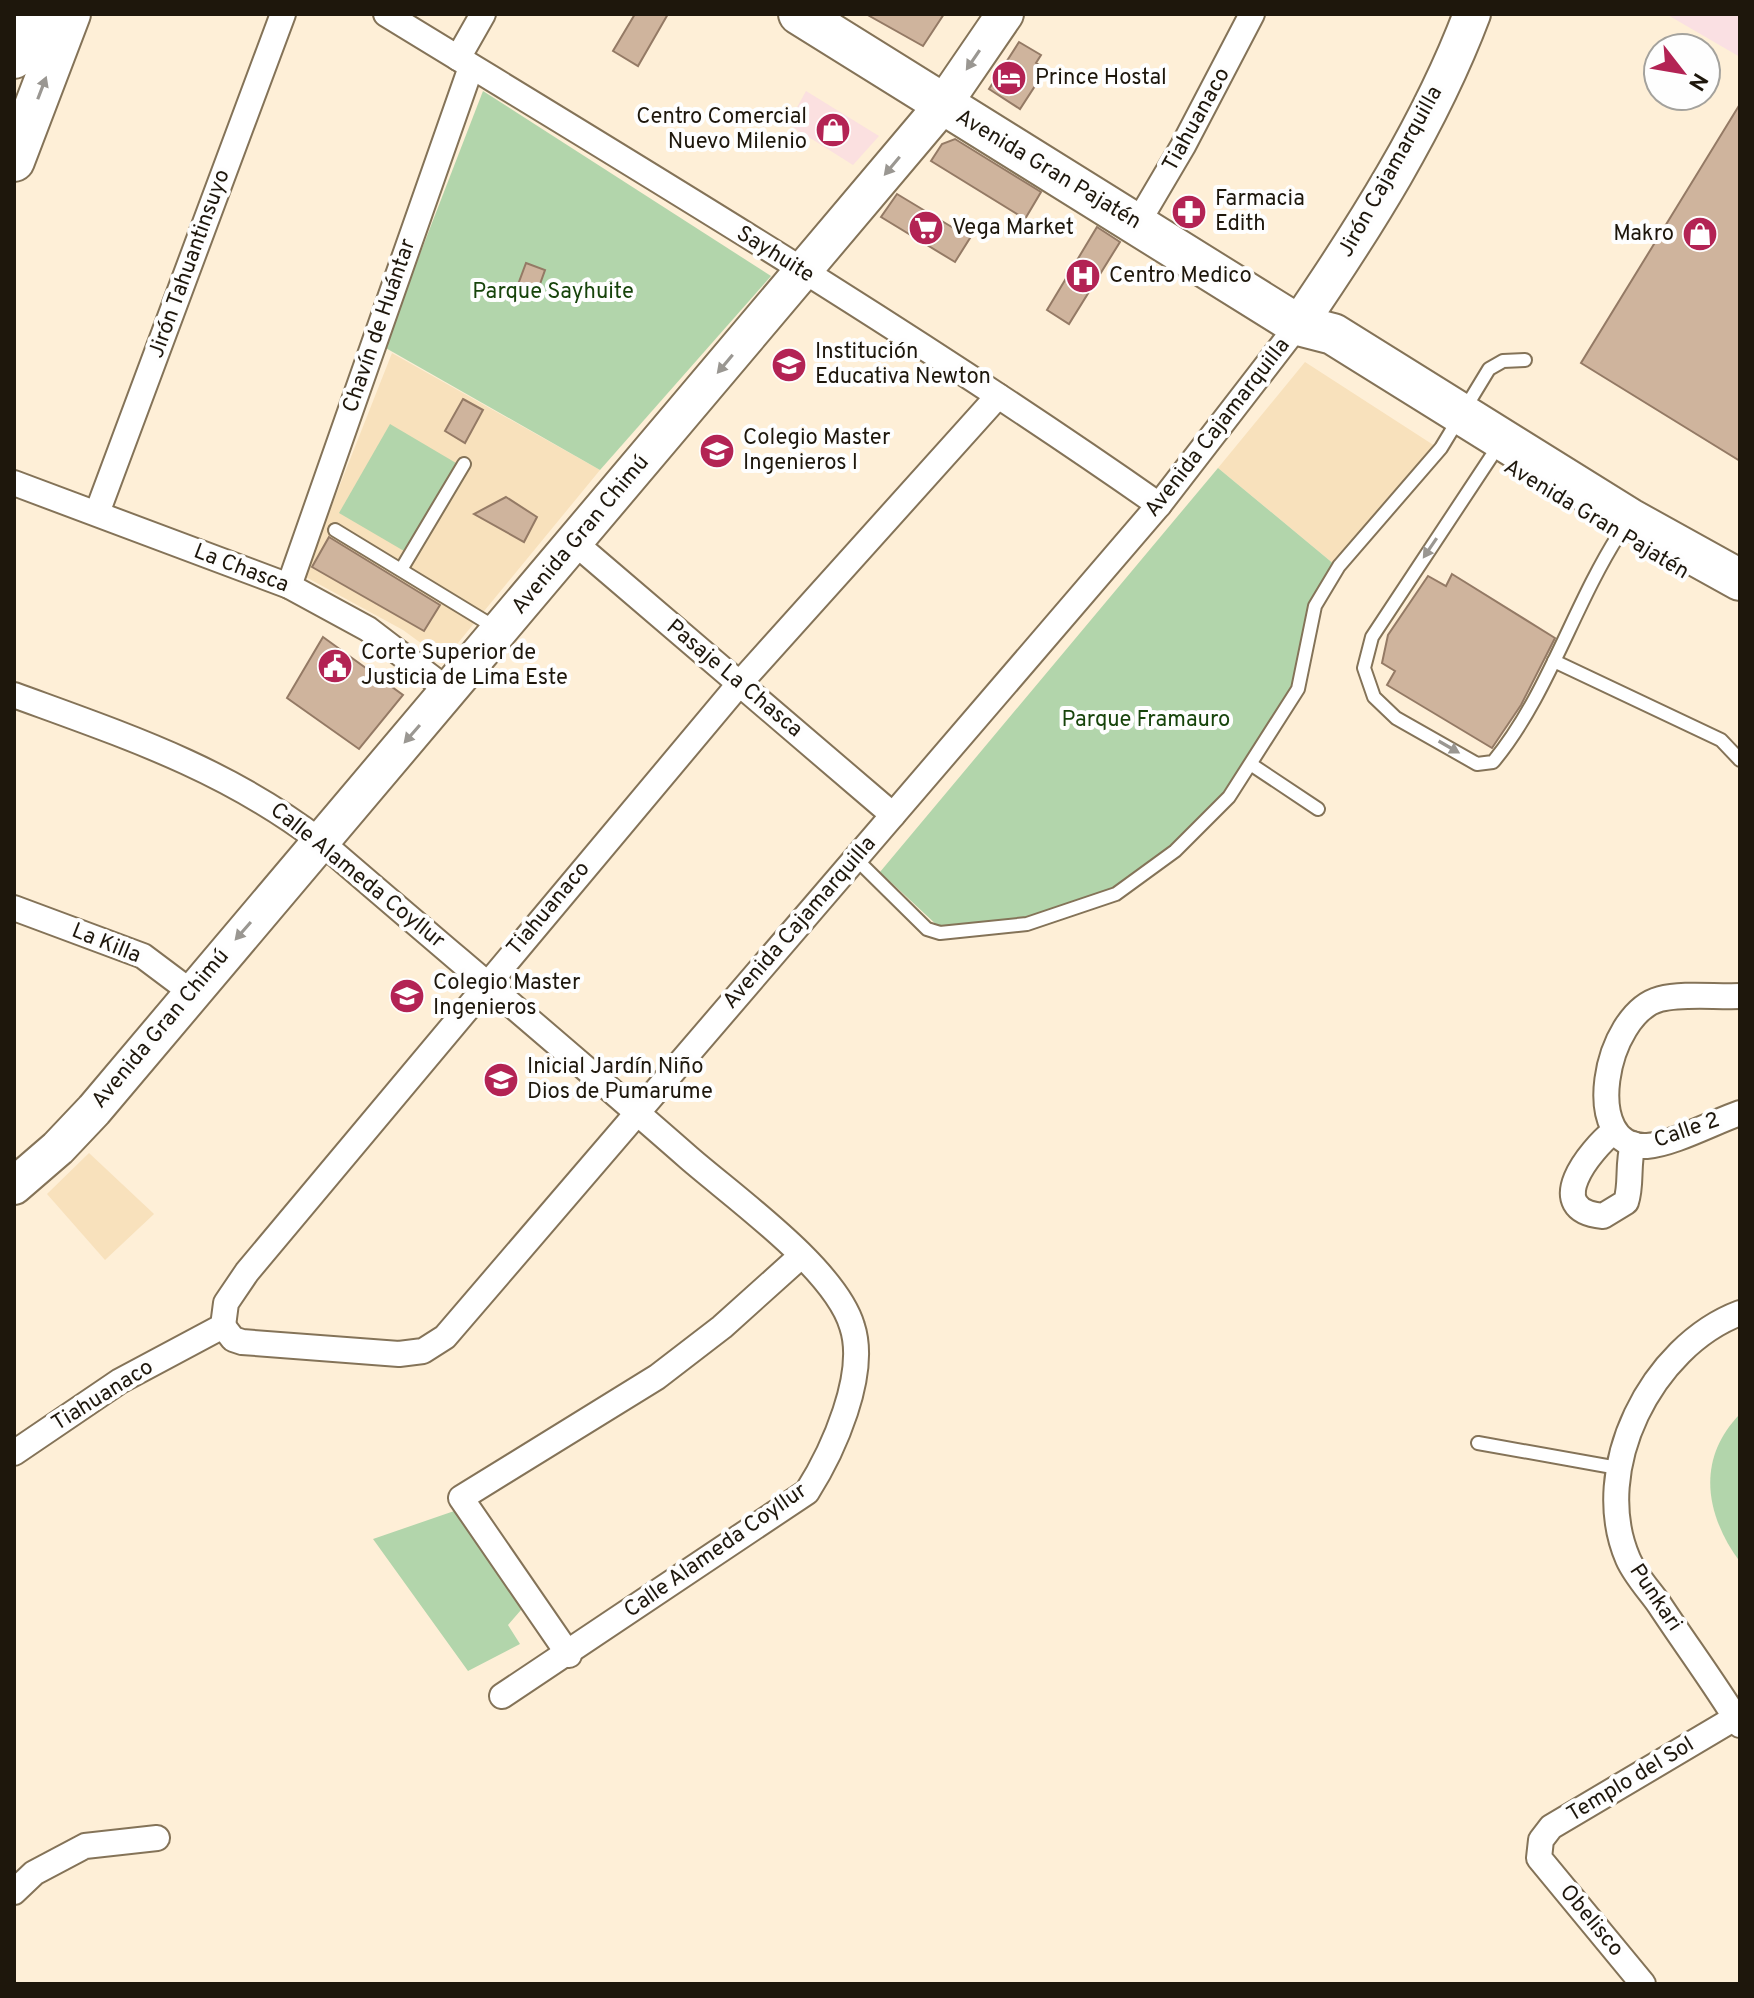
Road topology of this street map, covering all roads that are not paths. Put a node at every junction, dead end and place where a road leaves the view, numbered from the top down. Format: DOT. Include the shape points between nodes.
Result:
graph roads {
  1 [pos="31,14"];
  2 [pos="70,14"];
  3 [pos="283,14"];
  4 [pos="386,14"];
  5 [pos="483,14"];
  6 [pos="799,14"];
  7 [pos="1005,14"];
  8 [pos="1252,14"];
  9 [pos="1472,14"];
  10 [pos="14,58"];
  11 [pos="464,62"];
  12 [pos="942,106"];
  13 [pos="14,161"];
  14 [pos="1137,224"];
  15 [pos="803,271"];
  16 [pos="1298,325"];
  17 [pos="1525,360"];
  18 [pos="998,396"];
  19 [pos="1456,423"];
  20 [pos="1491,457"];
  21 [pos="464,464"];
  22 [pos="14,483"];
  23 [pos="1159,505"];
  24 [pos="97,513"];
  25 [pos="335,530"];
  26 [pos="1618,536"];
  27 [pos="575,543"];
  28 [pos="402,568"];
  29 [pos="1740,580"];
  30 [pos="289,586"];
  31 [pos="1740,603"];
  32 [pos="500,631"];
  33 [pos="1554,661"];
  34 [pos="740,683"];
  35 [pos="449,691"];
  36 [pos="14,695"];
  37 [pos="1740,760"];
  38 [pos="1252,765"];
  39 [pos="1318,809"];
  40 [pos="893,815"];
  41 [pos="320,841"];
  42 [pos="855,858"];
  43 [pos="14,908"];
  44 [pos="486,982"];
  45 [pos="191,992"];
  46 [pos="1740,996"];
  47 [pos="637,1113"];
  48 [pos="1740,1113"];
  49 [pos="14,1186"];
  50 [pos="801,1256"];
  51 [pos="1740,1313"];
  52 [pos="223,1326"];
  53 [pos="1478,1443"];
  54 [pos="14,1453"];
  55 [pos="1618,1468"];
  56 [pos="569,1655"];
  57 [pos="502,1696"];
  58 [pos="1738,1719"];
  59 [pos="157,1838"];
  60 [pos="1539,1858"];
  61 [pos="14,1892"];
  62 [pos="1643,1984"];
  1 -- 10 [label="main road"];
  13 -- 2 [label="main road, one-way"];
  3 -- 24 [label="street, Jirón Tahuantinsuyo"];
  4 -- 11 [label="street, Sayhuite"];
  5 -- 11 [label="street, Chavín de Huántar"];
  6 -- 12 [label="main road, Avenida Gran Pajatén"];
  7 -- 12 [label="street, Avenida Gran Chimú, one-way"];
  8 -- 14 [label="street, Tiahuanaco"];
  9 -- 16 [label="street, Jirón Cajamarquilla" via="1408,150 1361,233"];
  11 -- 15 [label="street, Sayhuite"];
  11 -- 30 [label="street, Chavín de Huántar"];
  12 -- 14 [label="main road, Avenida Gran Pajatén"];
  12 -- 15 [label="street, Avenida Gran Chimú, one-way"];
  14 -- 16 [label="main road, Avenida Gran Pajatén"];
  15 -- 18 [label="street, Sayhuite"];
  15 -- 27 [label="street, Avenida Gran Chimú, one-way"];
  16 -- 19 [label="main road, Avenida Gran Pajatén" via="1333,334"];
  16 -- 23 [label="street, Avenida Cajamarquilla"];
  17 -- 19 [label="lane" via="1503,361 1489,369"];
  18 -- 23 [label="street, Sayhuite"];
  18 -- 34 [label="street, Tiahuanaco"];
  19 -- 20 [label="main road, Avenida Gran Pajatén"];
  19 -- 29 [label="main road, Avenida Gran Pajatén"];
  19 -- 38 [label="lane" via="1323,589 1303,676"];
  20 -- 26 [label="main road, Avenida Gran Pajatén"];
  20 -- 33 [label="lane, one-way" via="1372,637 1364,668 1374,697 1396,718 1477,764 1493,762 1500,753"];
  21 -- 28 [label="lane"];
  22 -- 24 [label="street, La Chasca"];
  23 -- 40 [label="street, Avenida Cajamarquilla"];
  24 -- 30 [label="street, La Chasca"];
  25 -- 28 [label="lane"];
  26 -- 31 [label="main road, Avenida Gran Pajatén"];
  26 -- 33 [label="lane"];
  27 -- 32 [label="street, Avenida Gran Chimú"];
  27 -- 34 [label="street, Pasaje La Chasca"];
  28 -- 32 [label="lane"];
  30 -- 35 [label="street, La Chasca" via="368,629"];
  32 -- 35 [label="street, Avenida Gran Chimú"];
  33 -- 37 [label="lane" via="1721,740"];
  34 -- 40 [label="street, Pasaje La Chasca"];
  34 -- 44 [label="street, Tiahuanaco"];
  35 -- 41 [label="street, Avenida Gran Chimú, one-way"];
  36 -- 41 [label="street, Calle Alameda Coyllur" via="200,767 276,808"];
  38 -- 39 [label="lane"];
  38 -- 42 [label="lane" via="1229,797 1175,851 1116,894 1027,924 940,933 927,929"];
  40 -- 42 [label="street, Avenida Cajamarquilla"];
  41 -- 44 [label="street, Calle Alameda Coyllur"];
  41 -- 45 [label="street, Avenida Gran Chimú, one-way"];
  42 -- 47 [label="street, Avenida Cajamarquilla"];
  43 -- 45 [label="street, La Killa" via="143,956"];
  44 -- 47 [label="street, Calle Alameda Coyllur"];
  44 -- 52 [label="street, Tiahuanaco" via="247,1272 226,1303"];
  45 -- 49 [label="street, Avenida Gran Chimú" via="94,1110"];
  46 -- 48 [label="street, Calle 2" via="1659,999 1636,1012 1612,1049 1607,1095 1609,1118 1624,1138 1647,1146"];
  47 -- 50 [label="street, Calle Alameda Coyllur"];
  47 -- 52 [label="street, Avenida Cajamarquilla" via="445,1337 423,1351 399,1354 242,1342"];
  50 -- 56 [label="street, Calle Alameda Coyllur" via="841,1299 853,1328 855,1363 829,1457 807,1492"];
  50 -- 56 [label="street" via="657,1377 461,1498"];
  51 -- 55 [label="street, Punkari" via="1718,1321 1684,1349 1650,1390 1630,1428"];
  52 -- 54 [label="street, Tiahuanaco" via="120,1381"];
  53 -- 55 [label="lane"];
  55 -- 58 [label="street, Punkari" via="1618,1512 1628,1559"];
  56 -- 57 [label="street, Calle Alameda Coyllur"];
  58 -- 60 [label="street, Templo del Sol" via="1551,1827 1541,1840"];
  59 -- 61 [label="street" via="85,1846 34,1873"];
  60 -- 62 [label="street, Obelisco"];
}
